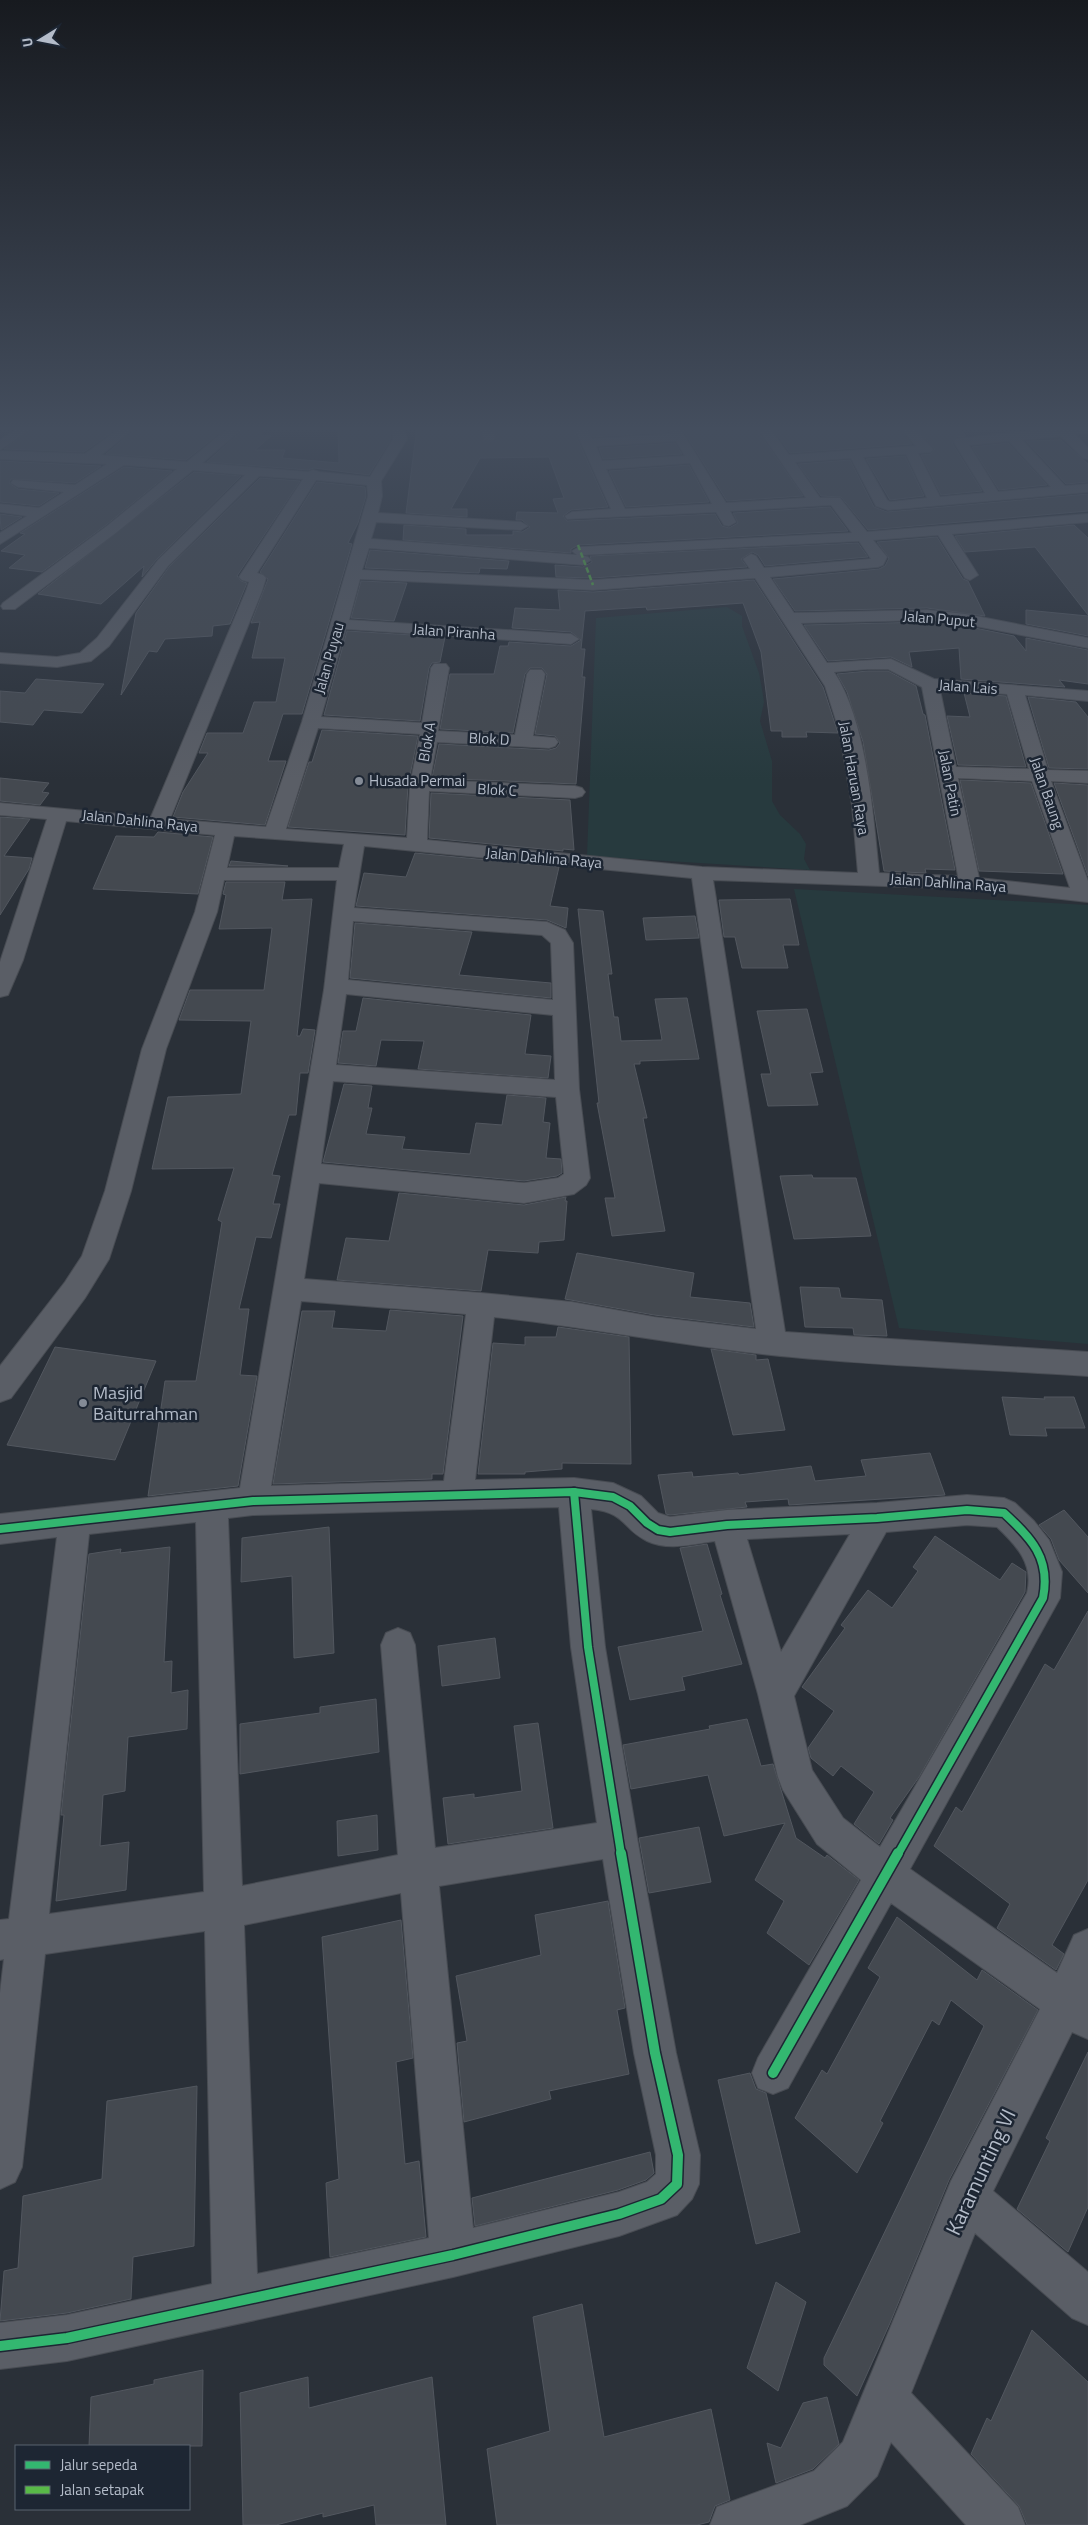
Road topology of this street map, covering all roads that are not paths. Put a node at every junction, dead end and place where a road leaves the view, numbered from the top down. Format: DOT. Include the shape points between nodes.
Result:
graph roads {
  1 [pos="742,544"];
  2 [pos="91,545"];
  3 [pos="181,545"];
  4 [pos="268,545"];
  5 [pos="361,545"];
  6 [pos="406,545"];
  7 [pos="725,545"];
  8 [pos="870,545"];
  9 [pos="951,545"];
  10 [pos="580,552"];
  11 [pos="760,573"];
  12 [pos="353,574"];
  13 [pos="970,575"];
  14 [pos="593,585"];
  15 [pos="9,606"];
  16 [pos="789,618"];
  17 [pos="338,624"];
  18 [pos="571,639"];
  19 [pos="1088,643"];
  20 [pos="0,658"];
  21 [pos="440,668"];
  22 [pos="823,668"];
  23 [pos="536,674"];
  24 [pos="930,684"];
  25 [pos="1015,690"];
  26 [pos="1088,696"];
  27 [pos="311,722"];
  28 [pos="429,732"];
  29 [pos="522,741"];
  30 [pos="549,742"];
  31 [pos="948,772"];
  32 [pos="1040,776"];
  33 [pos="1088,777"];
  34 [pos="420,785"];
  35 [pos="575,792"];
  36 [pos="0,809"];
  37 [pos="59,813"];
  38 [pos="158,822"];
  39 [pos="226,829"];
  40 [pos="274,834"];
  41 [pos="322,837"];
  42 [pos="355,839"];
  43 [pos="417,846"];
  44 [pos="702,873"];
  45 [pos="215,874"];
  46 [pos="313,874"];
  47 [pos="346,874"];
  48 [pos="869,878"];
  49 [pos="970,883"];
  50 [pos="1086,896"];
  51 [pos="343,914"];
  52 [pos="336,986"];
  53 [pos="0,990"];
  54 [pos="566,1009"];
  55 [pos="323,1072"];
  56 [pos="567,1089"];
  57 [pos="307,1172"];
  58 [pos="288,1289"];
  59 [pos="481,1304"];
  60 [pos="772,1343"];
  61 [pos="1088,1364"];
  62 [pos="0,1389"];
  63 [pos="574,1492"];
  64 [pos="458,1495"];
  65 [pos="253,1501"];
  66 [pos="212,1506"];
  67 [pos="877,1518"];
  68 [pos="75,1519"];
  69 [pos="727,1525"];
  70 [pos="0,1529"];
  71 [pos="398,1646"];
  72 [pos="776,1694"];
  73 [pos="618,1838"];
  74 [pos="420,1870"];
  75 [pos="885,1875"];
  76 [pos="225,1909"];
  77 [pos="14,1938"];
  78 [pos="1088,1949"];
  79 [pos="1076,2010"];
  80 [pos="773,2074"];
  81 [pos="0,2167"];
  82 [pos="966,2197"];
  83 [pos="454,2255"];
  84 [pos="235,2302"];
  85 [pos="1088,2302"];
  86 [pos="0,2346"];
  87 [pos="885,2400"];
  88 [pos="741,2524"];
  89 [pos="1000,2525"];
  1 -- 11 [label="street, Jalan Haruan Raya"];
  2 -- 15 [label="street"];
  3 -- 20 [label="street" via="163,563 103,642 85,657 57,662"];
  4 -- 38 [label="street" via="247,577 258,578 254,591"];
  5 -- 12 [label="street, Jalan Puyau"];
  6 -- 10 [label="street"];
  7 -- 10 [label="street"];
  8 -- 11 [label="street" via="876,551 878,562"];
  9 -- 13 [label="street"];
  10 -- 14 [label="street"];
  11 -- 14 [label="street"];
  11 -- 16 [label="street, Jalan Haruan Raya"];
  12 -- 14 [label="street"];
  12 -- 17 [label="street, Jalan Puyau"];
  16 -- 19 [label="street, Jalan Puput" via="927,615 966,618"];
  16 -- 22 [label="street, Jalan Haruan Raya"];
  17 -- 18 [label="street, Jalan Piranha"];
  17 -- 27 [label="street, Jalan Puyau"];
  21 -- 28 [label="street, Blok A"];
  22 -- 24 [label="street, Jalan Lais" via="891,664"];
  22 -- 48 [label="street, Jalan Haruan Raya" via="834,686 848,730 862,805"];
  23 -- 29 [label="street"];
  24 -- 25 [label="street, Jalan Lais"];
  24 -- 31 [label="street, Jalan Patin"];
  25 -- 26 [label="street, Jalan Lais"];
  25 -- 32 [label="street, Jalan Baung"];
  27 -- 28 [label="street, Blok D"];
  27 -- 40 [label="street, Jalan Puyau"];
  28 -- 29 [label="street, Blok D"];
  28 -- 34 [label="street, Blok A"];
  29 -- 30 [label="street, Blok D"];
  31 -- 32 [label="street"];
  31 -- 49 [label="street, Jalan Patin"];
  32 -- 33 [label="street"];
  32 -- 50 [label="street, Jalan Baung"];
  34 -- 35 [label="street, Blok C"];
  34 -- 43 [label="street, Blok A"];
  36 -- 37 [label="street, Jalan Dahlina Raya"];
  37 -- 38 [label="street, Jalan Dahlina Raya"];
  37 -- 53 [label="street"];
  38 -- 39 [label="street, Jalan Dahlina Raya"];
  39 -- 40 [label="street, Jalan Dahlina Raya"];
  39 -- 45 [label="street"];
  40 -- 41 [label="street, Jalan Dahlina Raya"];
  41 -- 42 [label="street, Jalan Dahlina Raya"];
  41 -- 46 [label="street"];
  42 -- 43 [label="street, Jalan Dahlina Raya"];
  42 -- 47 [label="street"];
  43 -- 44 [label="street, Jalan Dahlina Raya"];
  44 -- 48 [label="street, Jalan Dahlina Raya"];
  44 -- 60 [label="street"];
  45 -- 46 [label="street"];
  45 -- 62 [label="street" via="206,912 154,1049 118,1191 96,1260"];
  46 -- 47 [label="street"];
  47 -- 51 [label="street"];
  48 -- 49 [label="street, Jalan Dahlina Raya"];
  49 -- 50 [label="street, Jalan Dahlina Raya"];
  51 -- 52 [label="street"];
  51 -- 54 [label="street" via="546,929 557,934 562,943"];
  52 -- 54 [label="street"];
  52 -- 55 [label="street"];
  54 -- 56 [label="street"];
  55 -- 56 [label="street"];
  55 -- 57 [label="street"];
  56 -- 57 [label="street" via="576,1178 565,1187 524,1193"];
  57 -- 58 [label="street"];
  58 -- 59 [label="street"];
  58 -- 65 [label="street"];
  59 -- 60 [label="street"];
  59 -- 64 [label="street"];
  60 -- 61 [label="street"];
  63 -- 64 [label="street"];
  63 -- 69 [label="street" via="613,1497 630,1506 658,1530 670,1532"];
  63 -- 73 [label="street" via="588,1647"];
  64 -- 65 [label="street"];
  65 -- 66 [label="street"];
  66 -- 68 [label="street"];
  66 -- 76 [label="street"];
  67 -- 69 [label="street"];
  67 -- 72 [label="street"];
  67 -- 75 [label="street" via="967,1510 1004,1513 1034,1545 1048,1583 1043,1598"];
  68 -- 70 [label="street"];
  68 -- 77 [label="street"];
  69 -- 72 [label="street"];
  71 -- 74 [label="street"];
  72 -- 75 [label="street" via="796,1778 830,1831"];
  73 -- 74 [label="street"];
  73 -- 83 [label="street" via="655,2053 678,2155 677,2184 660,2199 619,2214"];
  74 -- 76 [label="street"];
  74 -- 83 [label="street"];
  75 -- 79 [label="street"];
  75 -- 80 [label="street"];
  76 -- 77 [label="street"];
  76 -- 84 [label="street"];
  77 -- 81 [label="street"];
  78 -- 79 [label="street, Karamunting VI"];
  79 -- 82 [label="street, Karamunting VI"];
  82 -- 85 [label="street"];
  82 -- 87 [label="street, Karamunting VI"];
  83 -- 84 [label="street"];
  84 -- 86 [label="street" via="67,2338"];
  87 -- 88 [label="street, Karamunting VI" via="860,2459 830,2489"];
  87 -- 89 [label="street"];
}
